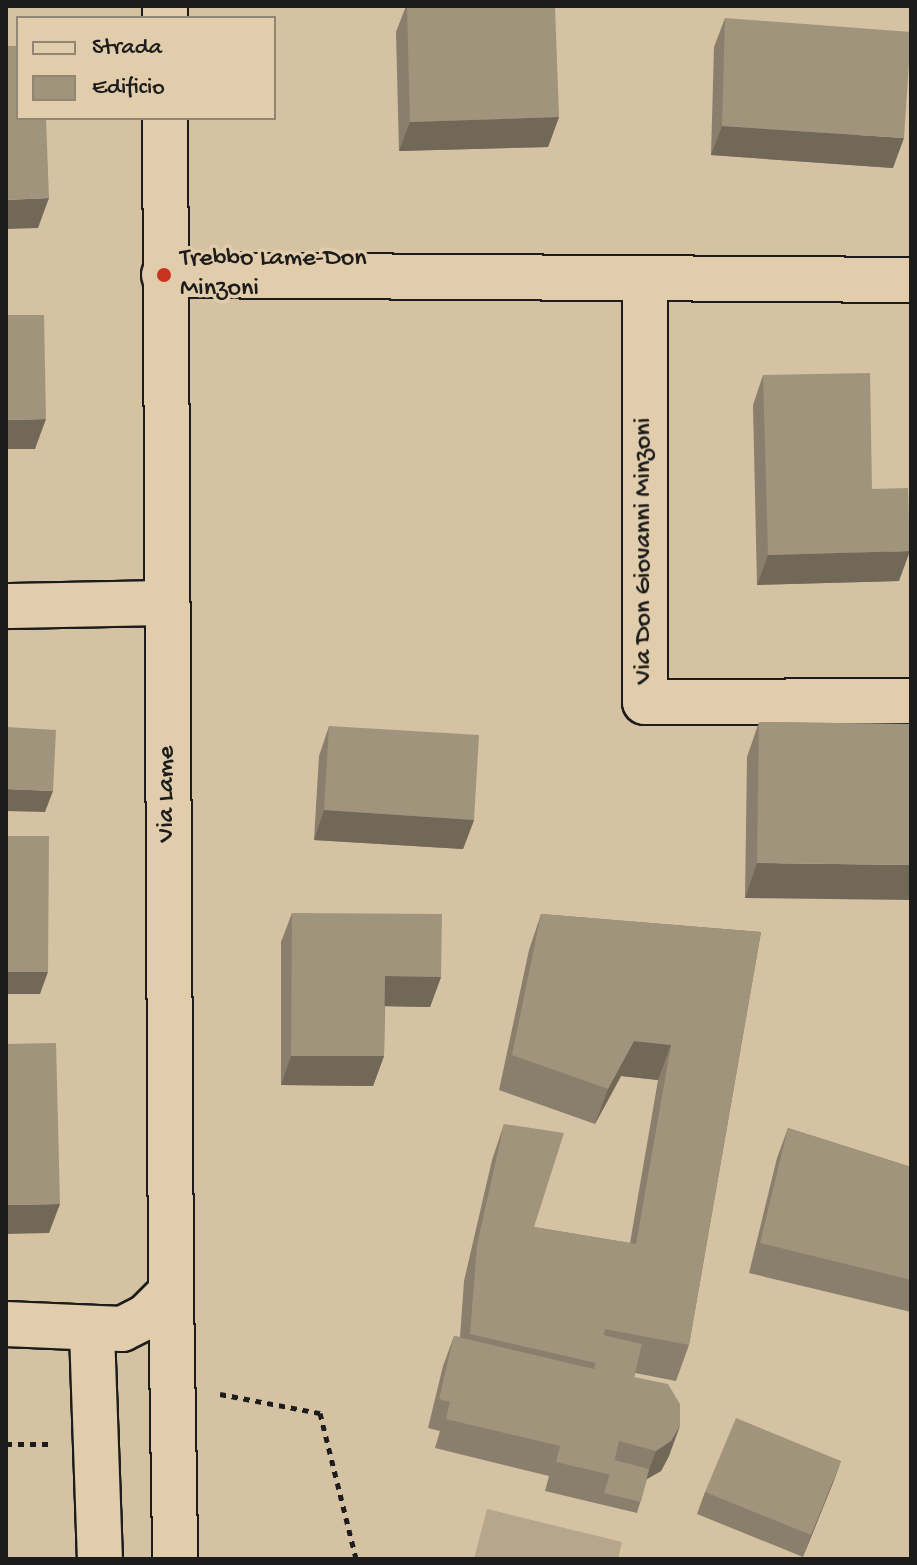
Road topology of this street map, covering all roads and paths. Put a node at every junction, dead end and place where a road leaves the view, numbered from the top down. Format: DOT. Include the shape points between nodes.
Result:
graph roads {
  1 [pos="165,120"];
  2 [pos="164,275"];
  3 [pos="645,278"];
  4 [pos="911,280"];
  5 [pos="167,603"];
  6 [pos="6,606"];
  7 [pos="911,701"];
  8 [pos="171,1292"];
  9 [pos="6,1324"];
  10 [pos="92,1332"];
  11 [pos="211,1392"];
  12 [pos="6,1444"];
  13 [pos="61,1444"];
  14 [pos="100,1559"];
  15 [pos="175,1559"];
  16 [pos="356,1559"];
  1 -- 2 [label="street, Via Lame"];
  2 -- 3 [label="street"];
  2 -- 5 [label="street, Via Lame"];
  3 -- 4 [label="street"];
  3 -- 7 [label="street, Via Don Giovanni Minzoni" via="645,702"];
  5 -- 6 [label="street"];
  5 -- 8 [label="street, Via Lame"];
  8 -- 10 [label="street" via="147,1316 122,1329"];
  8 -- 15 [label="street, Via Lame"];
  9 -- 10 [label="street"];
  10 -- 14 [label="street"];
  11 -- 16 [label="path" via="320,1413"];
  12 -- 13 [label="path"];
}
